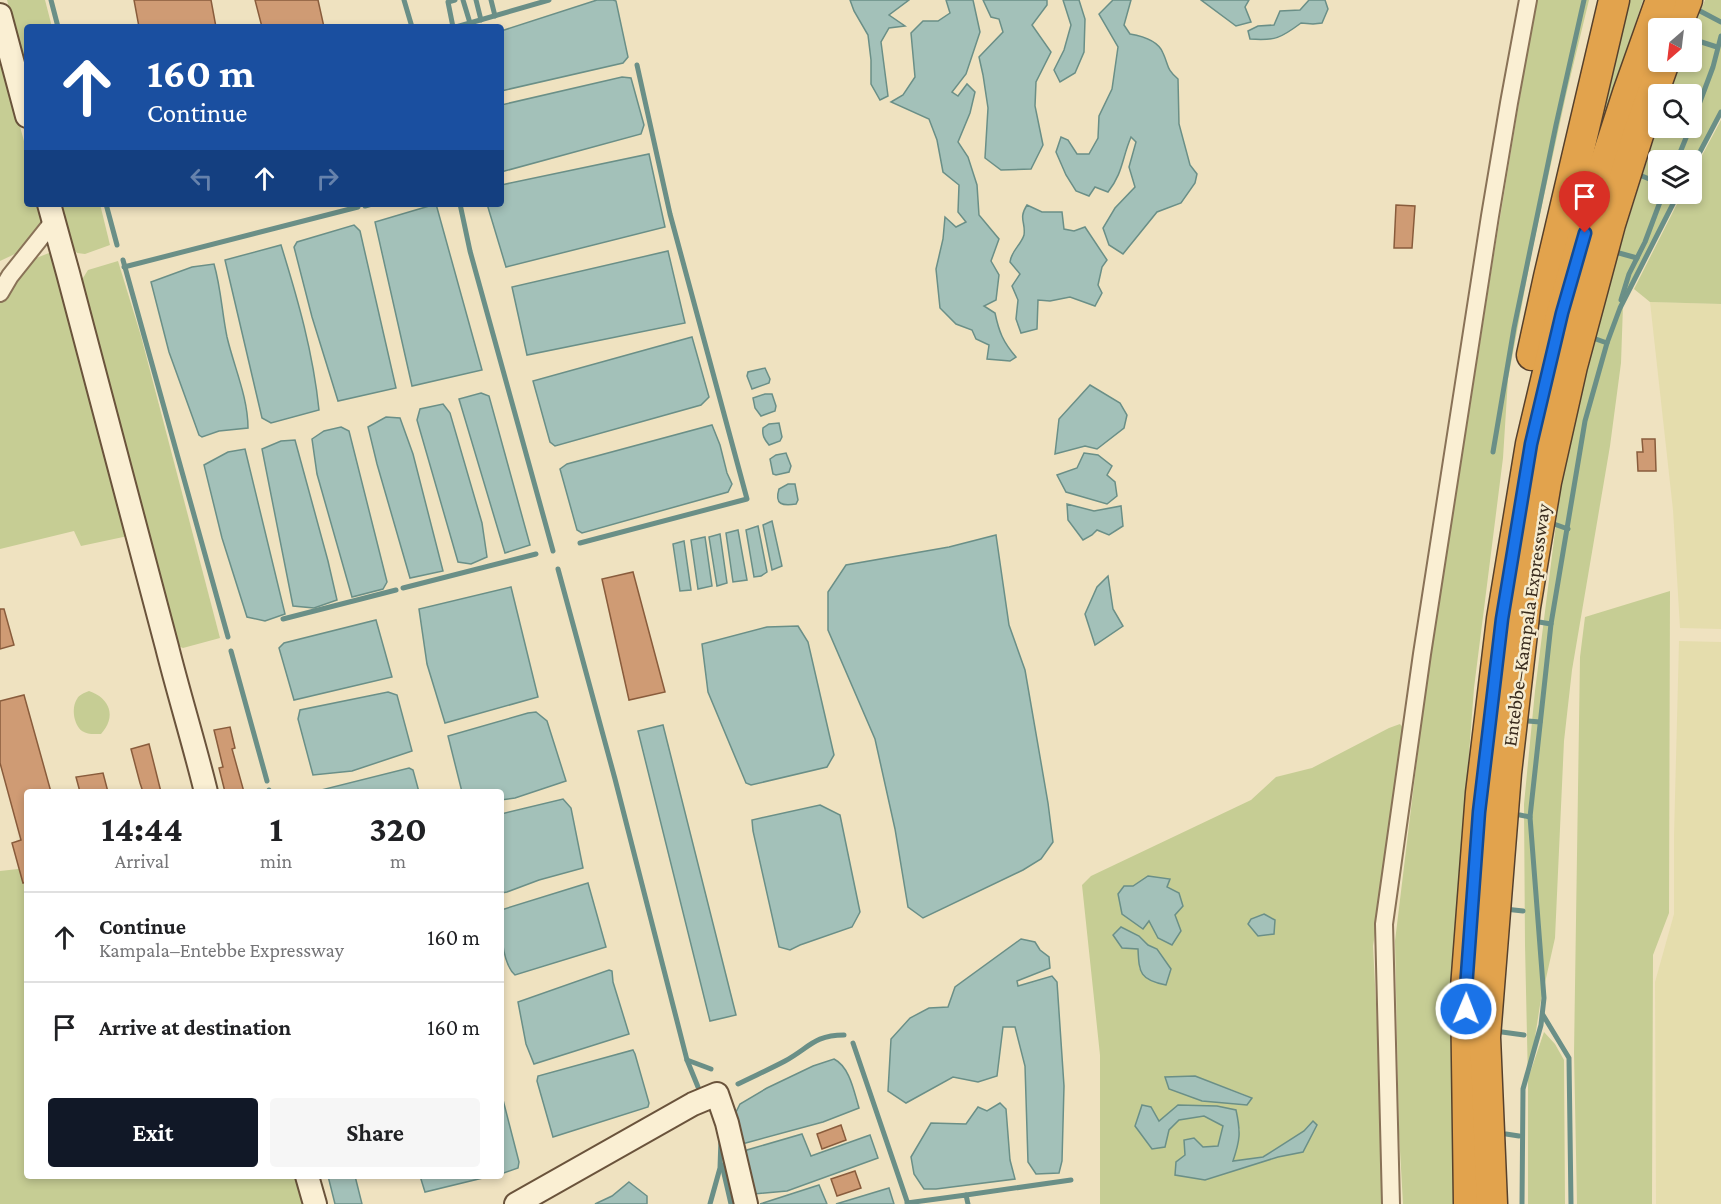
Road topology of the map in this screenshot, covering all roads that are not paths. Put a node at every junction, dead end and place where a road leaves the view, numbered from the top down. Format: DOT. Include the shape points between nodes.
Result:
graph roads {
  1 [pos="1528,0"];
  2 [pos="1614,0"];
  3 [pos="1661,0"];
  4 [pos="1687,0"];
  5 [pos="0,15"];
  6 [pos="1680,18"];
  7 [pos="1660,72"];
  8 [pos="24,105"];
  9 [pos="51,213"];
  10 [pos="0,293"];
  11 [pos="1502,619"];
  12 [pos="205,789"];
  13 [pos="308,1179"];
  14 [pos="315,1204"];
  15 [pos="516,1204"];
  16 [pos="746,1204"];
  17 [pos="1391,1204"];
  18 [pos="1468,1204"];
  19 [pos="1492,1204"];
  1 -- 17 [label="street" via="1490,216 1384,924"];
  2 -- 11 [label="highway" via="1529,370 1496,598"];
  3 -- 11 [label="highway" via="1599,181 1562,313 1531,444"];
  4 -- 6 [label="highway"];
  5 -- 8 [label="street"];
  7 -- 19 [label="highway, Entebbe–Kampala Expressway" via="1610,224 1572,366 1546,482 1525,607 1506,774 1485,1037"];
  9 -- 10 [label="street"];
  9 -- 12 [label="street"];
  11 -- 18 [label="highway" via="1480,804 1466,988"];
  13 -- 14 [label="street"];
  15 -- 16 [label="street" via="717,1094"];
}
